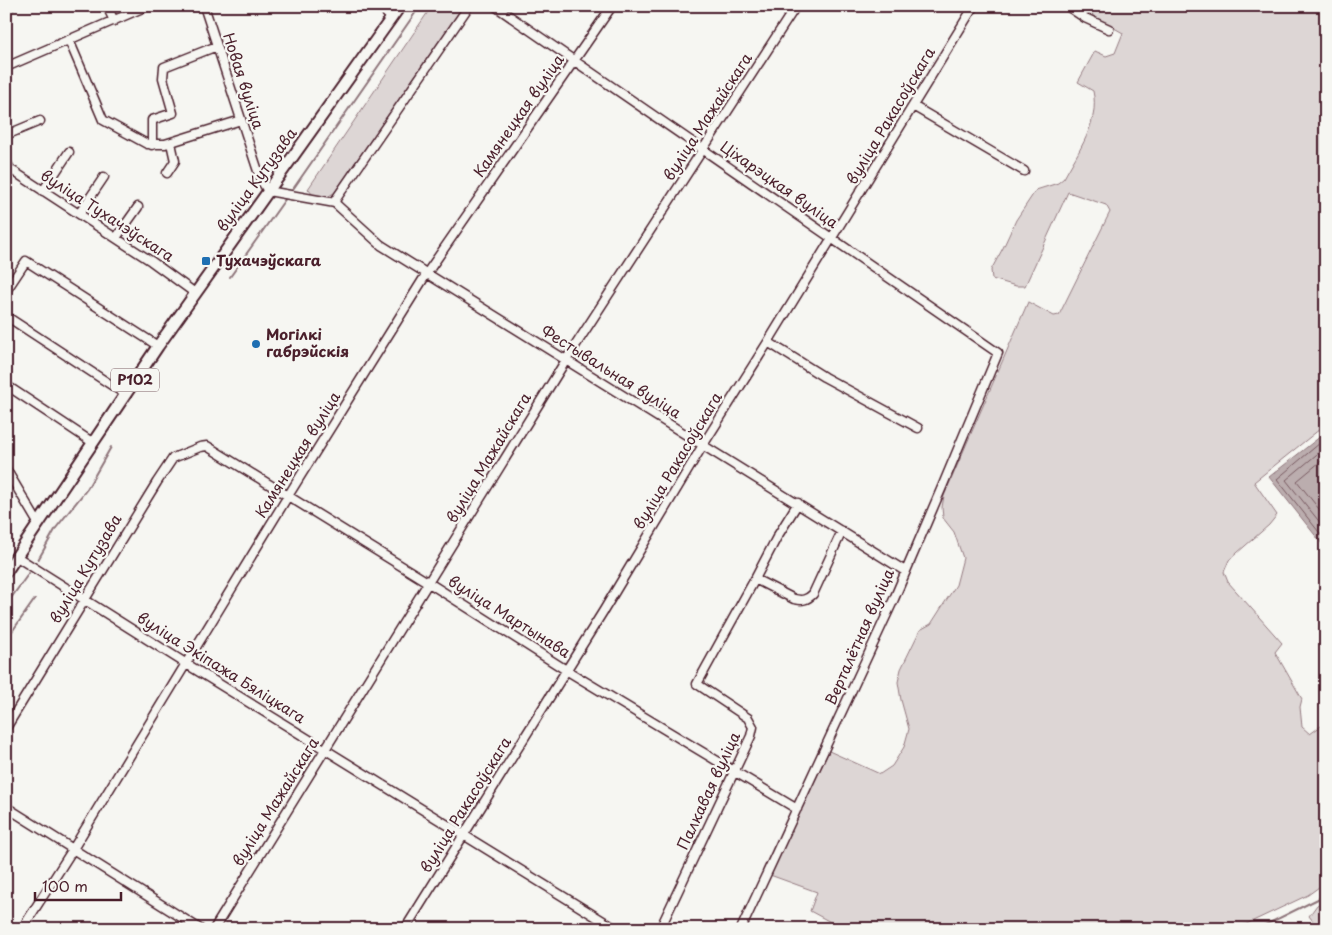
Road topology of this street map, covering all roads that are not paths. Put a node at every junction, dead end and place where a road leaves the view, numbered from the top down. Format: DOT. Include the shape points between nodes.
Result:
graph roads {
  1 [pos="10,6"];
  2 [pos="107,6"];
  3 [pos="147,6"];
  4 [pos="204,6"];
  5 [pos="384,6"];
  6 [pos="400,6"];
  7 [pos="469,6"];
  8 [pos="495,6"];
  9 [pos="612,6"];
  10 [pos="796,6"];
  11 [pos="974,6"];
  12 [pos="1067,6"];
  13 [pos="6,8"];
  14 [pos="392,18"];
  15 [pos="114,21"];
  16 [pos="1109,29"];
  17 [pos="69,40"];
  18 [pos="217,46"];
  19 [pos="574,61"];
  20 [pos="6,67"];
  21 [pos="913,106"];
  22 [pos="241,120"];
  23 [pos="40,121"];
  24 [pos="6,135"];
  25 [pos="171,143"];
  26 [pos="152,144"];
  27 [pos="704,150"];
  28 [pos="69,152"];
  29 [pos="6,160"];
  30 [pos="1024,171"];
  31 [pos="8,172"];
  32 [pos="167,173"];
  33 [pos="104,177"];
  34 [pos="43,191"];
  35 [pos="268,191"];
  36 [pos="335,201"];
  37 [pos="138,207"];
  38 [pos="79,214"];
  39 [pos="116,238"];
  40 [pos="832,239"];
  41 [pos="427,272"];
  42 [pos="6,291"];
  43 [pos="195,293"];
  44 [pos="6,316"];
  45 [pos="768,342"];
  46 [pos="158,346"];
  47 [pos="998,353"];
  48 [pos="566,360"];
  49 [pos="6,385"];
  50 [pos="126,394"];
  51 [pos="918,428"];
  52 [pos="92,442"];
  53 [pos="703,445"];
  54 [pos="207,446"];
  55 [pos="6,469"];
  56 [pos="288,496"];
  57 [pos="798,503"];
  58 [pos="38,523"];
  59 [pos="842,531"];
  60 [pos="17,556"];
  61 [pos="905,571"];
  62 [pos="6,572"];
  63 [pos="755,579"];
  64 [pos="429,583"];
  65 [pos="85,601"];
  66 [pos="185,664"];
  67 [pos="566,670"];
  68 [pos="6,728"];
  69 [pos="326,749"];
  70 [pos="734,771"];
  71 [pos="6,807"];
  72 [pos="797,809"];
  73 [pos="464,834"];
  74 [pos="73,849"];
  75 [pos="22,929"];
  76 [pos="200,929"];
  77 [pos="214,929"];
  78 [pos="405,929"];
  79 [pos="616,929"];
  80 [pos="660,929"];
  81 [pos="741,929"];
  1 -- 13 [label="street"];
  2 -- 15 [label="street"];
  3 -- 15 [label="street"];
  4 -- 18 [label="street, Новая вуліца"];
  5 -- 14 [label="street"];
  6 -- 14 [label="main road, вуліца Кутузава / Р102"];
  7 -- 36 [label="street"];
  8 -- 19 [label="street, Ціхарэцкая вуліца"];
  9 -- 19 [label="street, Камянецкая вуліца"];
  10 -- 27 [label="street, вуліца Мажайскага"];
  11 -- 21 [label="street, вуліца Ракасоўскага"];
  12 -- 16 [label="street"];
  14 -- 35 [label="main road, вуліца Кутузава / Р102"];
  15 -- 17 [label="street"];
  17 -- 20 [label="street"];
  17 -- 26 [label="street" via="103,120"];
  18 -- 22 [label="street, Новая вуліца"];
  18 -- 26 [label="street" via="164,67 163,78 172,113 152,120"];
  19 -- 27 [label="street, Ціхарэцкая вуліца"];
  19 -- 41 [label="street, Камянецкая вуліца"];
  21 -- 30 [label="street"];
  21 -- 40 [label="street, вуліца Ракасоўскага"];
  22 -- 25 [label="street"];
  22 -- 35 [label="street, Новая вуліца" via="261,180"];
  23 -- 24 [label="street"];
  25 -- 26 [label="street"];
  25 -- 32 [label="street" via="175,160"];
  27 -- 40 [label="street, Ціхарэцкая вуліца"];
  27 -- 48 [label="street, вуліца Мажайскага"];
  28 -- 34 [label="street"];
  29 -- 31 [label="street, вуліца Тухачэўскага"];
  31 -- 34 [label="street, вуліца Тухачэўскага"];
  33 -- 38 [label="street"];
  34 -- 38 [label="street, вуліца Тухачэўскага"];
  35 -- 36 [label="street"];
  35 -- 43 [label="main road, вуліца Кутузава / Р102"];
  36 -- 41 [label="street, Фестывальная вуліца" via="381,245"];
  37 -- 39 [label="street"];
  38 -- 39 [label="street, вуліца Тухачэўскага"];
  39 -- 43 [label="street, вуліца Тухачэўскага"];
  40 -- 45 [label="street, вуліца Ракасоўскага"];
  40 -- 47 [label="street, Ціхарэцкая вуліца"];
  41 -- 48 [label="street, Фестывальная вуліца"];
  41 -- 56 [label="street, Камянецкая вуліца"];
  42 -- 46 [label="street" via="26,261"];
  43 -- 46 [label="main road, вуліца Кутузава / Р102"];
  44 -- 50 [label="street"];
  45 -- 51 [label="street" via="824,377"];
  45 -- 53 [label="street, вуліца Ракасоўскага"];
  46 -- 50 [label="main road, вуліца Кутузава / Р102"];
  47 -- 61 [label="street, Верталётная вуліца"];
  48 -- 53 [label="street, Фестывальная вуліца"];
  48 -- 64 [label="street, вуліца Мажайскага"];
  49 -- 52 [label="street"];
  50 -- 52 [label="main road, вуліца Кутузава / Р102"];
  52 -- 58 [label="main road, вуліца Кутузава / Р102"];
  53 -- 57 [label="street, Фестывальная вуліца"];
  53 -- 67 [label="street, вуліца Ракасоўскага"];
  54 -- 56 [label="street, вуліца Мартынава"];
  54 -- 65 [label="street, вуліца Кутузава" via="174,458"];
  55 -- 58 [label="street"];
  56 -- 64 [label="street, вуліца Мартынава"];
  56 -- 66 [label="street, Камянецкая вуліца"];
  57 -- 59 [label="street, Фестывальная вуліца"];
  57 -- 63 [label="street, Палкавая вуліца"];
  58 -- 60 [label="main road, вуліца Кутузава / Р102"];
  59 -- 61 [label="street, Фестывальная вуліца"];
  59 -- 63 [label="street" via="813,594 807,600 794,599"];
  60 -- 62 [label="main road, вуліца Кутузава / Р102"];
  60 -- 65 [label="street, вуліца Экіпажа Бяліцкага"];
  61 -- 72 [label="street, Верталётная вуліца"];
  63 -- 70 [label="street, Палкавая вуліца" via="697,684 752,723 751,736"];
  64 -- 67 [label="street, вуліца Мартынава"];
  64 -- 69 [label="street, вуліца Мажайскага"];
  65 -- 66 [label="street, вуліца Экіпажа Бяліцкага"];
  65 -- 68 [label="street, вуліца Кутузава"];
  66 -- 69 [label="street, вуліца Экіпажа Бяліцкага"];
  66 -- 74 [label="street, Камянецкая вуліца"];
  67 -- 70 [label="street, вуліца Мартынава"];
  67 -- 73 [label="street, вуліца Ракасоўскага"];
  69 -- 73 [label="street, вуліца Экіпажа Бяліцкага"];
  69 -- 77 [label="street, вуліца Мажайскага"];
  70 -- 72 [label="street, вуліца Мартынава"];
  70 -- 80 [label="street, Палкавая вуліца"];
  71 -- 74 [label="street"];
  72 -- 81 [label="street, Верталётная вуліца"];
  73 -- 78 [label="street, вуліца Ракасоўскага"];
  73 -- 79 [label="street, вуліца Экіпажа Бяліцкага"];
  74 -- 75 [label="street, Камянецкая вуліца"];
  74 -- 76 [label="street"];
}
